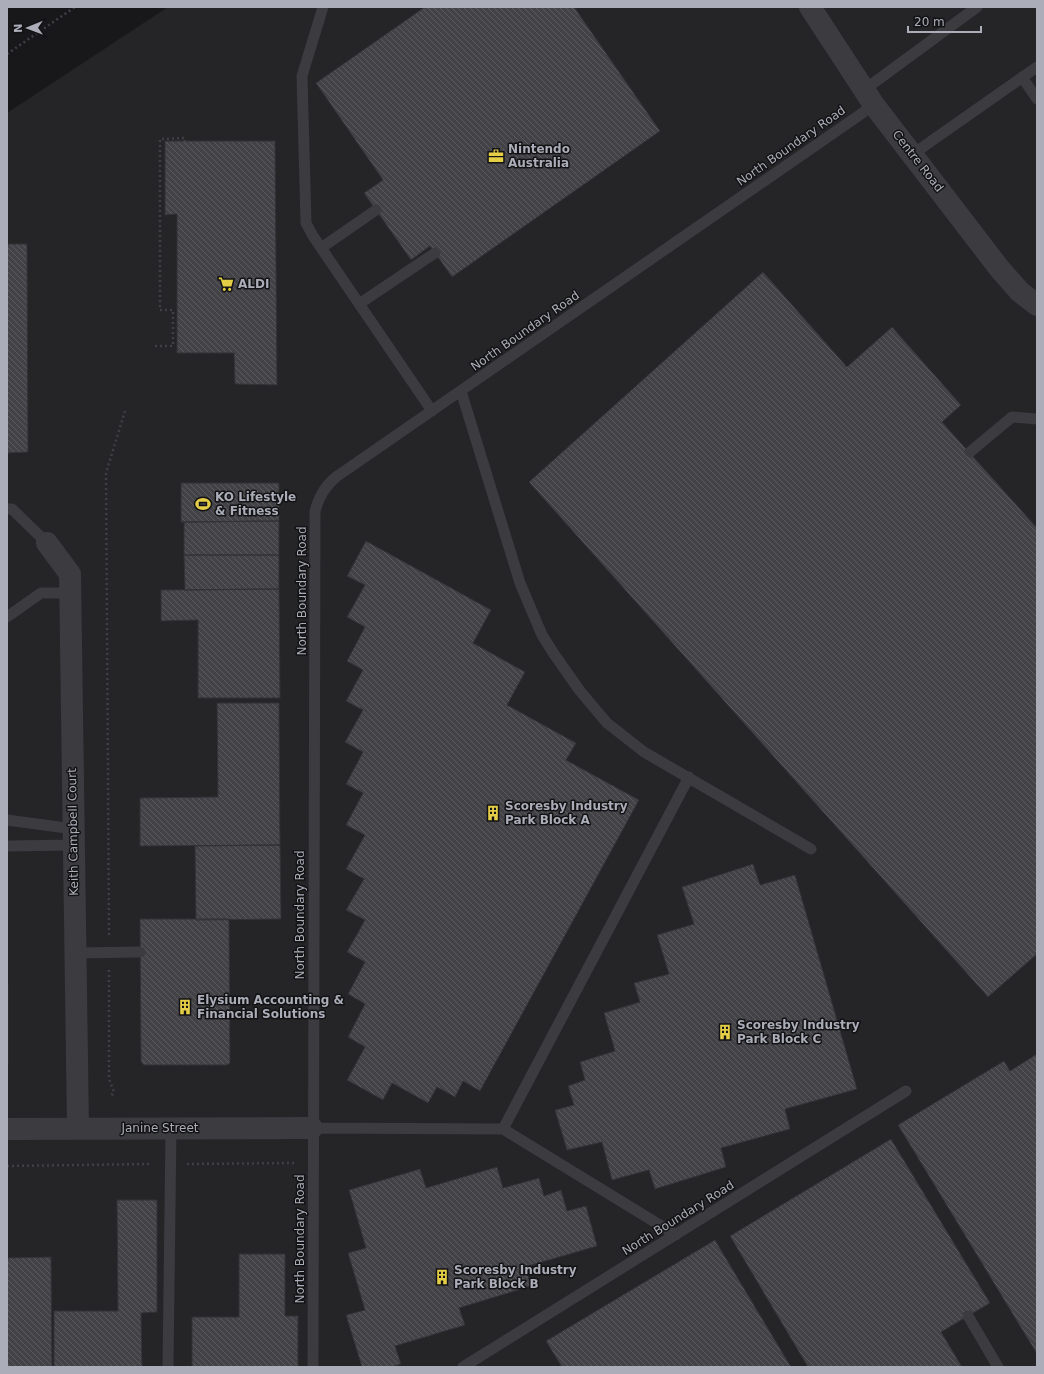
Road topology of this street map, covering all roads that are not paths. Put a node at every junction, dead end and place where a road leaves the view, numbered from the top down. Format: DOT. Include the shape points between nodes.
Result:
graph roads {
  1 [pos="323,7"];
  2 [pos="810,7"];
  3 [pos="977,7"];
  4 [pos="1037,67"];
  5 [pos="1022,77"];
  6 [pos="869,97"];
  7 [pos="1037,99"];
  8 [pos="913,154"];
  9 [pos="376,210"];
  10 [pos="321,248"];
  11 [pos="435,253"];
  12 [pos="359,304"];
  13 [pos="1037,305"];
  14 [pos="461,391"];
  15 [pos="432,411"];
  16 [pos="1037,420"];
  17 [pos="970,452"];
  18 [pos="7,509"];
  19 [pos="47,543"];
  20 [pos="70,593"];
  21 [pos="7,617"];
  22 [pos="689,778"];
  23 [pos="7,820"];
  24 [pos="74,837"];
  25 [pos="7,846"];
  26 [pos="812,849"];
  27 [pos="140,952"];
  28 [pos="75,953"];
  29 [pos="906,1091"];
  30 [pos="78,1128"];
  31 [pos="171,1128"];
  32 [pos="312,1128"];
  33 [pos="7,1129"];
  34 [pos="503,1129"];
  35 [pos="676,1234"];
  36 [pos="968,1316"];
  37 [pos="168,1367"];
  38 [pos="313,1367"];
  39 [pos="463,1367"];
  40 [pos="998,1367"];
  1 -- 10 [label="lane" via="305,65 302,87 306,223"];
  2 -- 6 [label="street, Centre Road"];
  3 -- 6 [label="lane, North Boundary Road"];
  4 -- 5 [label="lane"];
  5 -- 7 [label="lane"];
  5 -- 8 [label="lane"];
  6 -- 8 [label="street, Centre Road"];
  6 -- 14 [label="lane, North Boundary Road"];
  8 -- 13 [label="street, Centre Road" via="1000,268 1020,292"];
  9 -- 10 [label="lane"];
  10 -- 12 [label="lane"];
  11 -- 12 [label="lane"];
  12 -- 15 [label="lane"];
  14 -- 15 [label="lane, North Boundary Road"];
  14 -- 22 [label="lane" via="520,583 542,635 567,674 607,723 644,752"];
  15 -- 32 [label="lane, North Boundary Road" via="328,483 315,512"];
  16 -- 17 [label="lane" via="1012,417"];
  18 -- 19 [label="lane" via="12,509"];
  19 -- 20 [label="street, Keith Campbell Court" via="70,574"];
  20 -- 21 [label="lane" via="40,593"];
  20 -- 24 [label="street, Keith Campbell Court"];
  22 -- 26 [label="lane"];
  22 -- 34 [label="lane"];
  23 -- 24 [label="lane"];
  24 -- 25 [label="lane"];
  24 -- 28 [label="street, Keith Campbell Court"];
  27 -- 28 [label="lane"];
  28 -- 30 [label="street, Keith Campbell Court"];
  29 -- 35 [label="lane, North Boundary Road"];
  30 -- 31 [label="street, Janine Street"];
  30 -- 33 [label="street, Janine Street"];
  31 -- 32 [label="street, Janine Street"];
  31 -- 37 [label="lane"];
  32 -- 34 [label="lane"];
  32 -- 38 [label="lane, North Boundary Road"];
  34 -- 35 [label="lane"];
  35 -- 39 [label="lane, North Boundary Road"];
  36 -- 40 [label="lane"];
}
